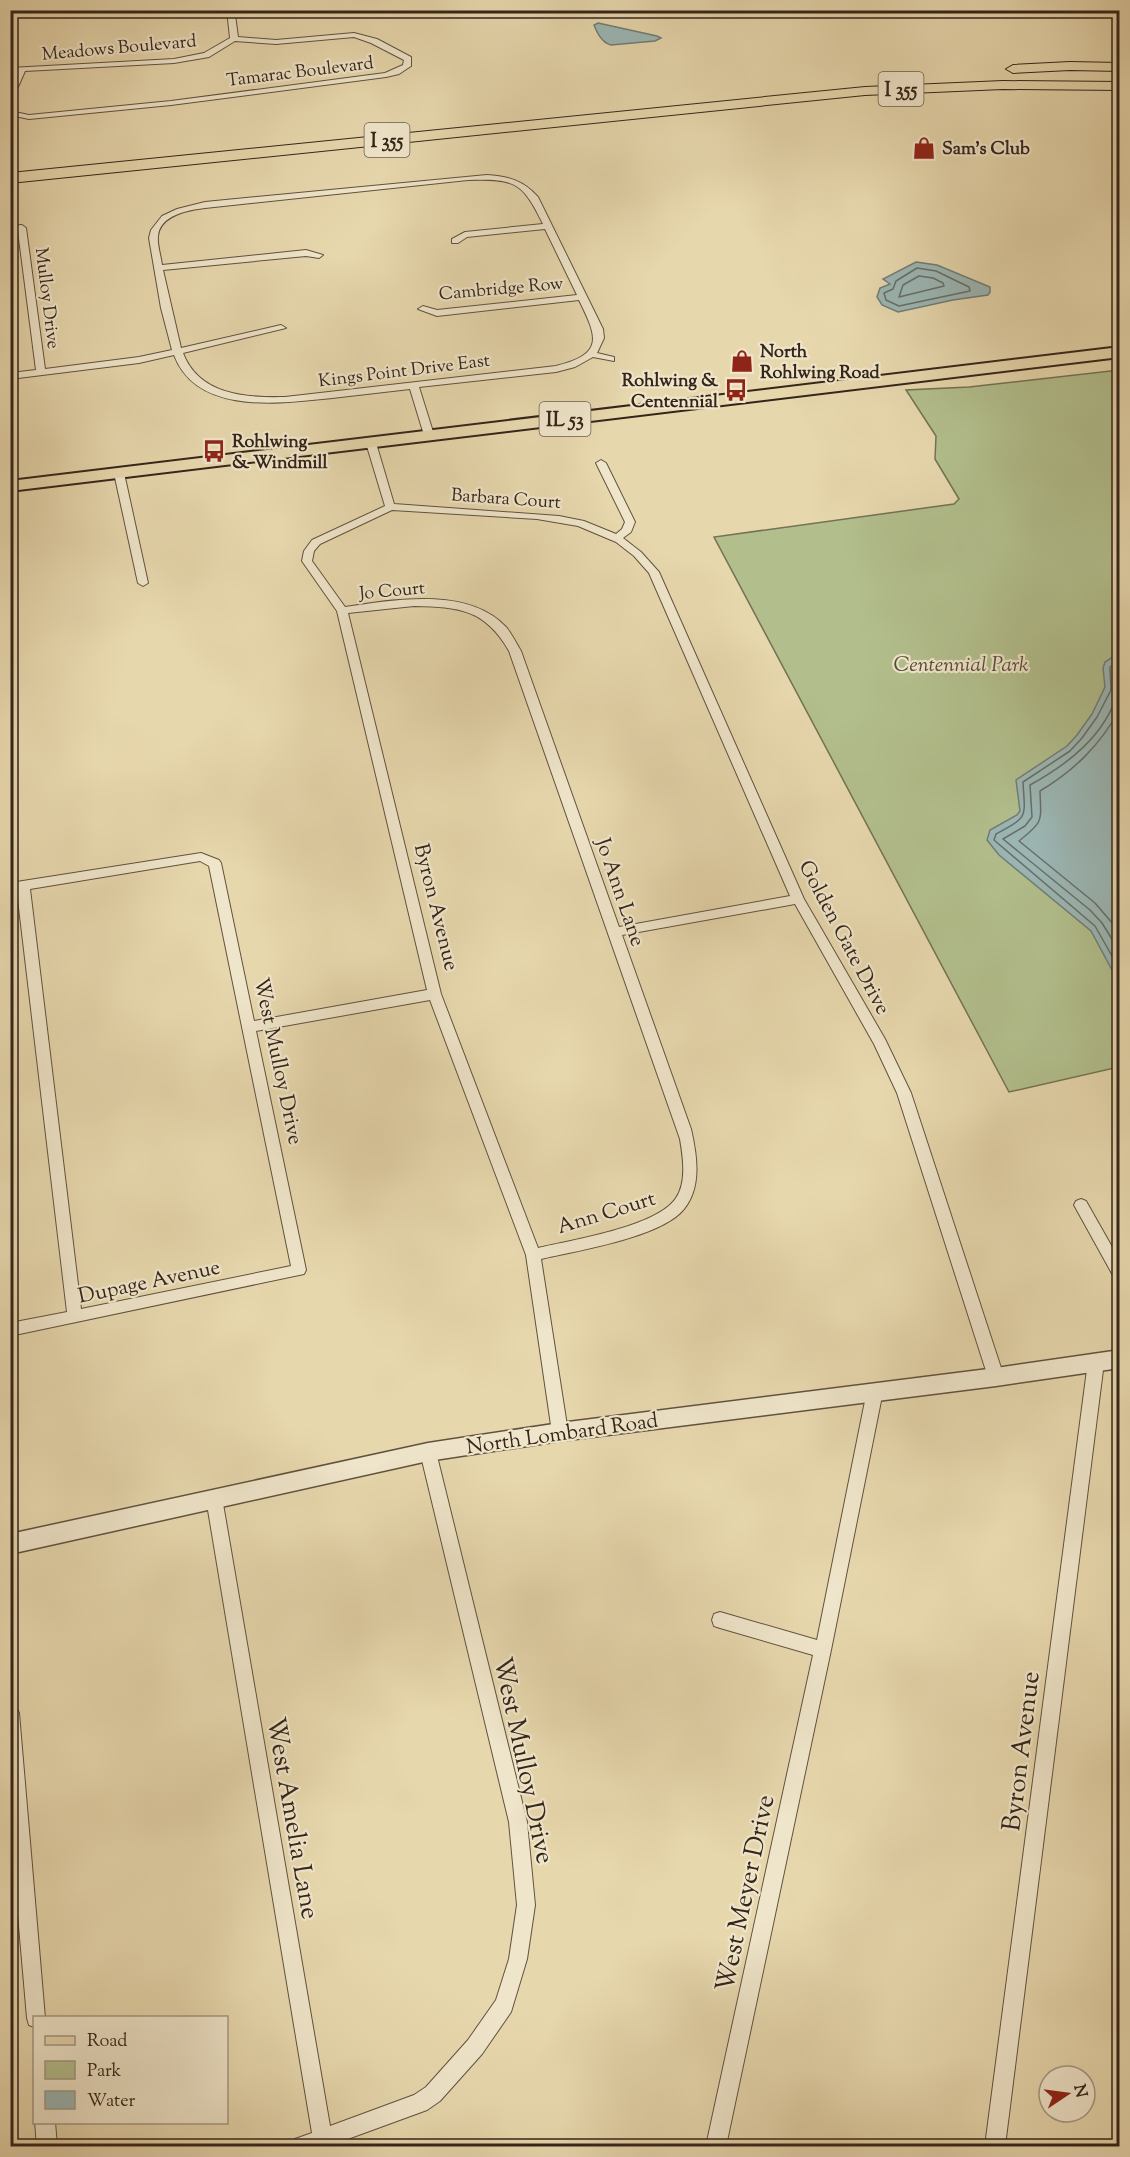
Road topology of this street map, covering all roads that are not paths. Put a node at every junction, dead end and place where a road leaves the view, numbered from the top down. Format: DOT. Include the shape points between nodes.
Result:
graph roads {
  1 [pos="255,10"];
  2 [pos="231,12"];
  3 [pos="234,39"];
  4 [pos="1001,69"];
  5 [pos="1119,69"];
  6 [pos="10,70"];
  7 [pos="22,70"];
  8 [pos="870,76"];
  9 [pos="848,78"];
  10 [pos="1119,86"];
  11 [pos="1119,94"];
  12 [pos="10,96"];
  13 [pos="684,110"];
  14 [pos="10,113"];
  15 [pos="520,174"];
  16 [pos="10,178"];
  17 [pos="512,180"];
  18 [pos="548,226"];
  19 [pos="10,229"];
  20 [pos="455,241"];
  21 [pos="319,255"];
  22 [pos="160,268"];
  23 [pos="582,297"];
  24 [pos="423,309"];
  25 [pos="281,328"];
  26 [pos="177,351"];
  27 [pos="1119,352"];
  28 [pos="587,356"];
  29 [pos="611,359"];
  30 [pos="41,372"];
  31 [pos="10,376"];
  32 [pos="414,385"];
  33 [pos="429,435"];
  34 [pos="371,442"];
  35 [pos="601,463"];
  36 [pos="119,473"];
  37 [pos="10,486"];
  38 [pos="390,507"];
  39 [pos="617,538"];
  40 [pos="143,583"];
  41 [pos="342,611"];
  42 [pos="480,614"];
  43 [pos="17,887"];
  44 [pos="798,899"];
  45 [pos="614,932"];
  46 [pos="435,994"];
  47 [pos="250,1027"];
  48 [pos="683,1197"];
  49 [pos="1081,1205"];
  50 [pos="533,1255"];
  51 [pos="296,1272"];
  52 [pos="1119,1275"];
  53 [pos="75,1318"];
  54 [pos="10,1330"];
  55 [pos="1119,1359"];
  56 [pos="1096,1362"];
  57 [pos="996,1377"];
  58 [pos="875,1391"];
  59 [pos="560,1432"];
  60 [pos="428,1452"];
  61 [pos="214,1498"];
  62 [pos="10,1544"];
  63 [pos="720,1620"];
  64 [pos="823,1650"];
  65 [pos="10,1713"];
  66 [pos="36,2016"];
  67 [pos="45,2124"];
  68 [pos="324,2143"];
  69 [pos="47,2146"];
  70 [pos="302,2146"];
  71 [pos="716,2146"];
  72 [pos="995,2146"];
  1 -- 2 [label="street"];
  2 -- 3 [label="street"];
  3 -- 7 [label="street, Meadows Boulevard" via="206,55 186,59"];
  3 -- 14 [label="street, Tamarac Boulevard" via="280,42 354,35 408,59 406,66 386,75 171,103 29,117"];
  4 -- 5 [label="highway"];
  6 -- 7 [label="street, Meadows Boulevard"];
  7 -- 12 [label="street"];
  8 -- 9 [label="highway, I 355"];
  10 -- 13 [label="highway, I 355" via="921,88"];
  11 -- 13 [label="highway" via="951,92"];
  13 -- 16 [label="highway, I 355"];
  15 -- 17 [label="street"];
  17 -- 18 [label="street" via="527,188"];
  17 -- 22 [label="street" via="468,178 205,205 162,216 153,238"];
  18 -- 20 [label="street" via="465,235"];
  18 -- 23 [label="street"];
  19 -- 30 [label="street, Mulloy Drive" via="22,228"];
  21 -- 22 [label="street" via="306,253"];
  22 -- 26 [label="street"];
  23 -- 24 [label="street, Cambridge Row" via="437,313"];
  23 -- 28 [label="street" via="600,333 598,344"];
  25 -- 26 [label="street"];
  26 -- 30 [label="street" via="114,364"];
  26 -- 32 [label="street, Kings Point Drive East" via="191,375 207,386 251,399 285,400"];
  27 -- 33 [label="main road, IL 53"];
  28 -- 29 [label="street"];
  28 -- 32 [label="street, Kings Point Drive East" via="555,369"];
  30 -- 31 [label="street"];
  32 -- 33 [label="street"];
  33 -- 34 [label="main road, IL 53"];
  34 -- 36 [label="main road, IL 53"];
  34 -- 38 [label="street"];
  35 -- 39 [label="street" via="630,522"];
  36 -- 37 [label="main road, IL 53"];
  36 -- 40 [label="street"];
  38 -- 39 [label="street, Barbara Court" via="564,518"];
  38 -- 41 [label="street, Byron Avenue" via="316,542 309,551 307,561"];
  39 -- 44 [label="street, Golden Gate Drive" via="640,556 658,580"];
  41 -- 42 [label="street, Jo Court" via="425,601"];
  41 -- 46 [label="street, Byron Avenue"];
  42 -- 45 [label="street, Jo Ann Lane" via="503,630 511,641"];
  43 -- 47 [label="street, West Mulloy Drive" via="201,857 211,859 217,867"];
  43 -- 53 [label="street"];
  44 -- 45 [label="street"];
  44 -- 57 [label="street, Golden Gate Drive" via="904,1093"];
  45 -- 48 [label="street, Jo Ann Lane" via="688,1143 690,1169"];
  46 -- 47 [label="street"];
  46 -- 50 [label="street, Byron Avenue"];
  47 -- 51 [label="street, West Mulloy Drive"];
  48 -- 50 [label="street, Ann Court" via="674,1212 653,1224"];
  49 -- 52 [label="street"];
  50 -- 59 [label="street, Byron Avenue"];
  51 -- 53 [label="street, Dupage Avenue"];
  53 -- 54 [label="street, Dupage Avenue"];
  55 -- 56 [label="street, North Lombard Road"];
  56 -- 57 [label="street, North Lombard Road"];
  56 -- 72 [label="street, Byron Avenue"];
  57 -- 58 [label="street, North Lombard Road"];
  58 -- 59 [label="street, North Lombard Road"];
  58 -- 64 [label="street, West Meyer Drive"];
  59 -- 60 [label="street, North Lombard Road"];
  60 -- 61 [label="street, North Lombard Road"];
  60 -- 68 [label="street, West Mulloy Drive" via="519,1830 526,1905 518,1959 504,2005 475,2047 433,2094"];
  61 -- 62 [label="street, North Lombard Road"];
  61 -- 68 [label="street, West Amelia Lane"];
  63 -- 64 [label="street"];
  64 -- 71 [label="street, West Meyer Drive"];
  65 -- 66 [label="street"];
  67 -- 69 [label="street"];
  68 -- 70 [label="street, West Mulloy Drive"];
}
